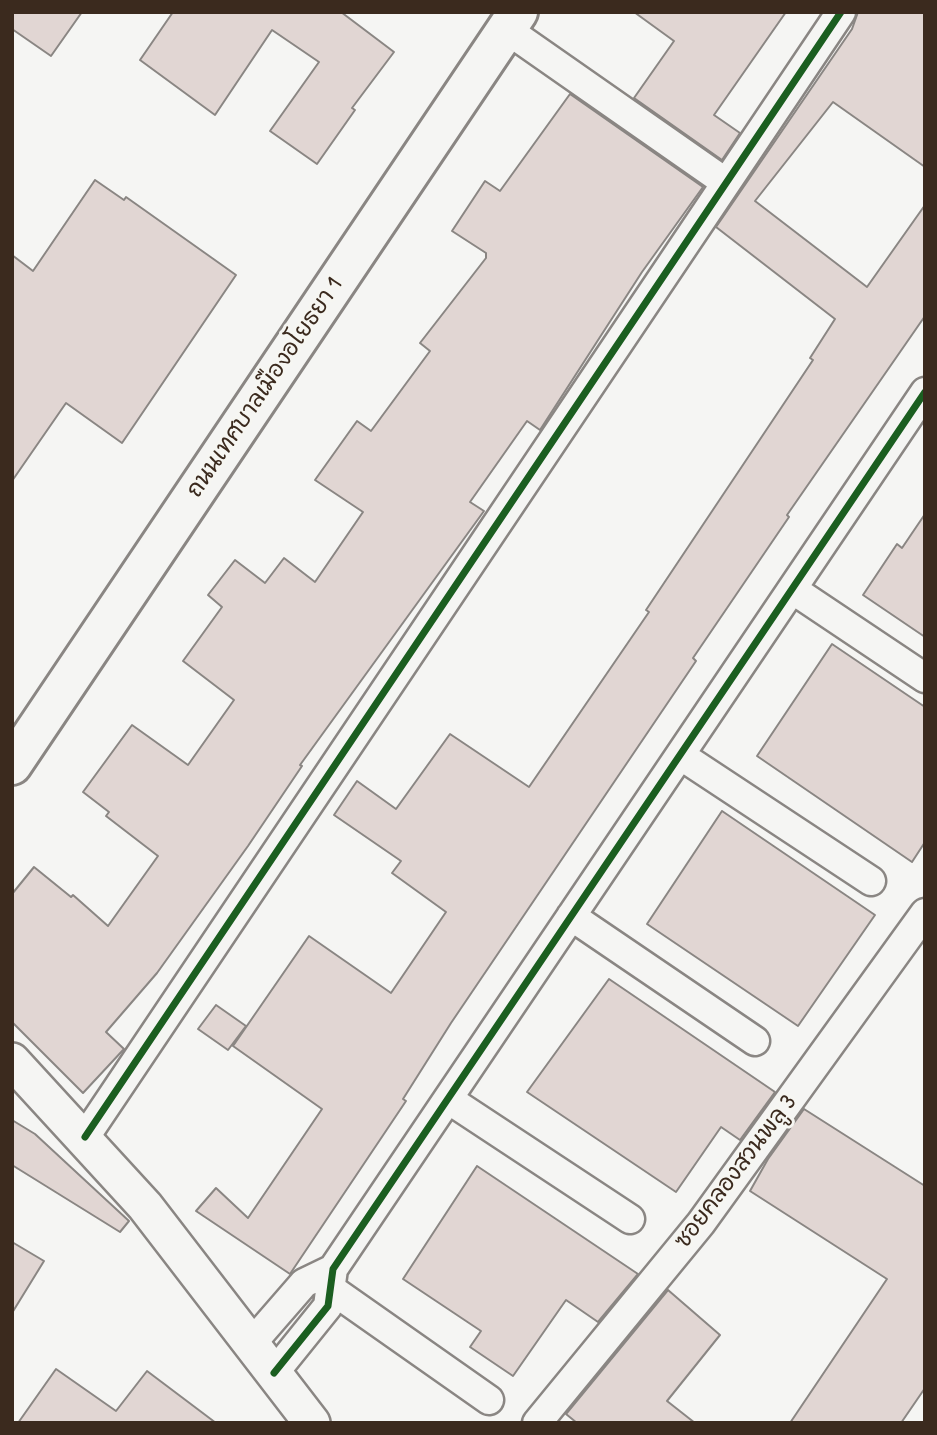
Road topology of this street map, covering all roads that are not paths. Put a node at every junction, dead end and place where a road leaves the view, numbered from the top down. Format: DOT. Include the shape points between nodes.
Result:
graph roads {
  1 [pos="841,12"];
  2 [pos="512,21"];
  3 [pos="725,182"];
  4 [pos="922,402"];
  5 [pos="792,589"];
  6 [pos="925,678"];
  7 [pos="680,755"];
  8 [pos="12,765"];
  9 [pos="871,881"];
  10 [pos="925,913"];
  11 [pos="571,916"];
  12 [pos="755,1041"];
  13 [pos="12,1061"];
  14 [pos="448,1098"];
  15 [pos="85,1137"];
  16 [pos="630,1219"];
  17 [pos="328,1290"];
  18 [pos="251,1344"];
  19 [pos="274,1373"];
  20 [pos="489,1400"];
  21 [pos="313,1423"];
  22 [pos="537,1423"];
  1 -- 3 [label="street"];
  2 -- 3 [label="street"];
  2 -- 8 [label="main road, ถนนเทศบาลเมืองอโยธยา 1"];
  3 -- 15 [label="street"];
  4 -- 5 [label="street"];
  5 -- 6 [label="street"];
  5 -- 7 [label="street"];
  7 -- 9 [label="street"];
  7 -- 11 [label="street"];
  10 -- 22 [label="street, ซอยคลองสวนพลู 3" via="701,1223"];
  11 -- 12 [label="street"];
  11 -- 14 [label="street"];
  13 -- 15 [label="street"];
  14 -- 16 [label="street"];
  14 -- 17 [label="street"];
  15 -- 18 [label="street" via="145,1206"];
  17 -- 18 [label="street" via="304,1283"];
  17 -- 19 [label="street"];
  17 -- 20 [label="street"];
  18 -- 19 [label="street"];
  19 -- 21 [label="street"];
}
